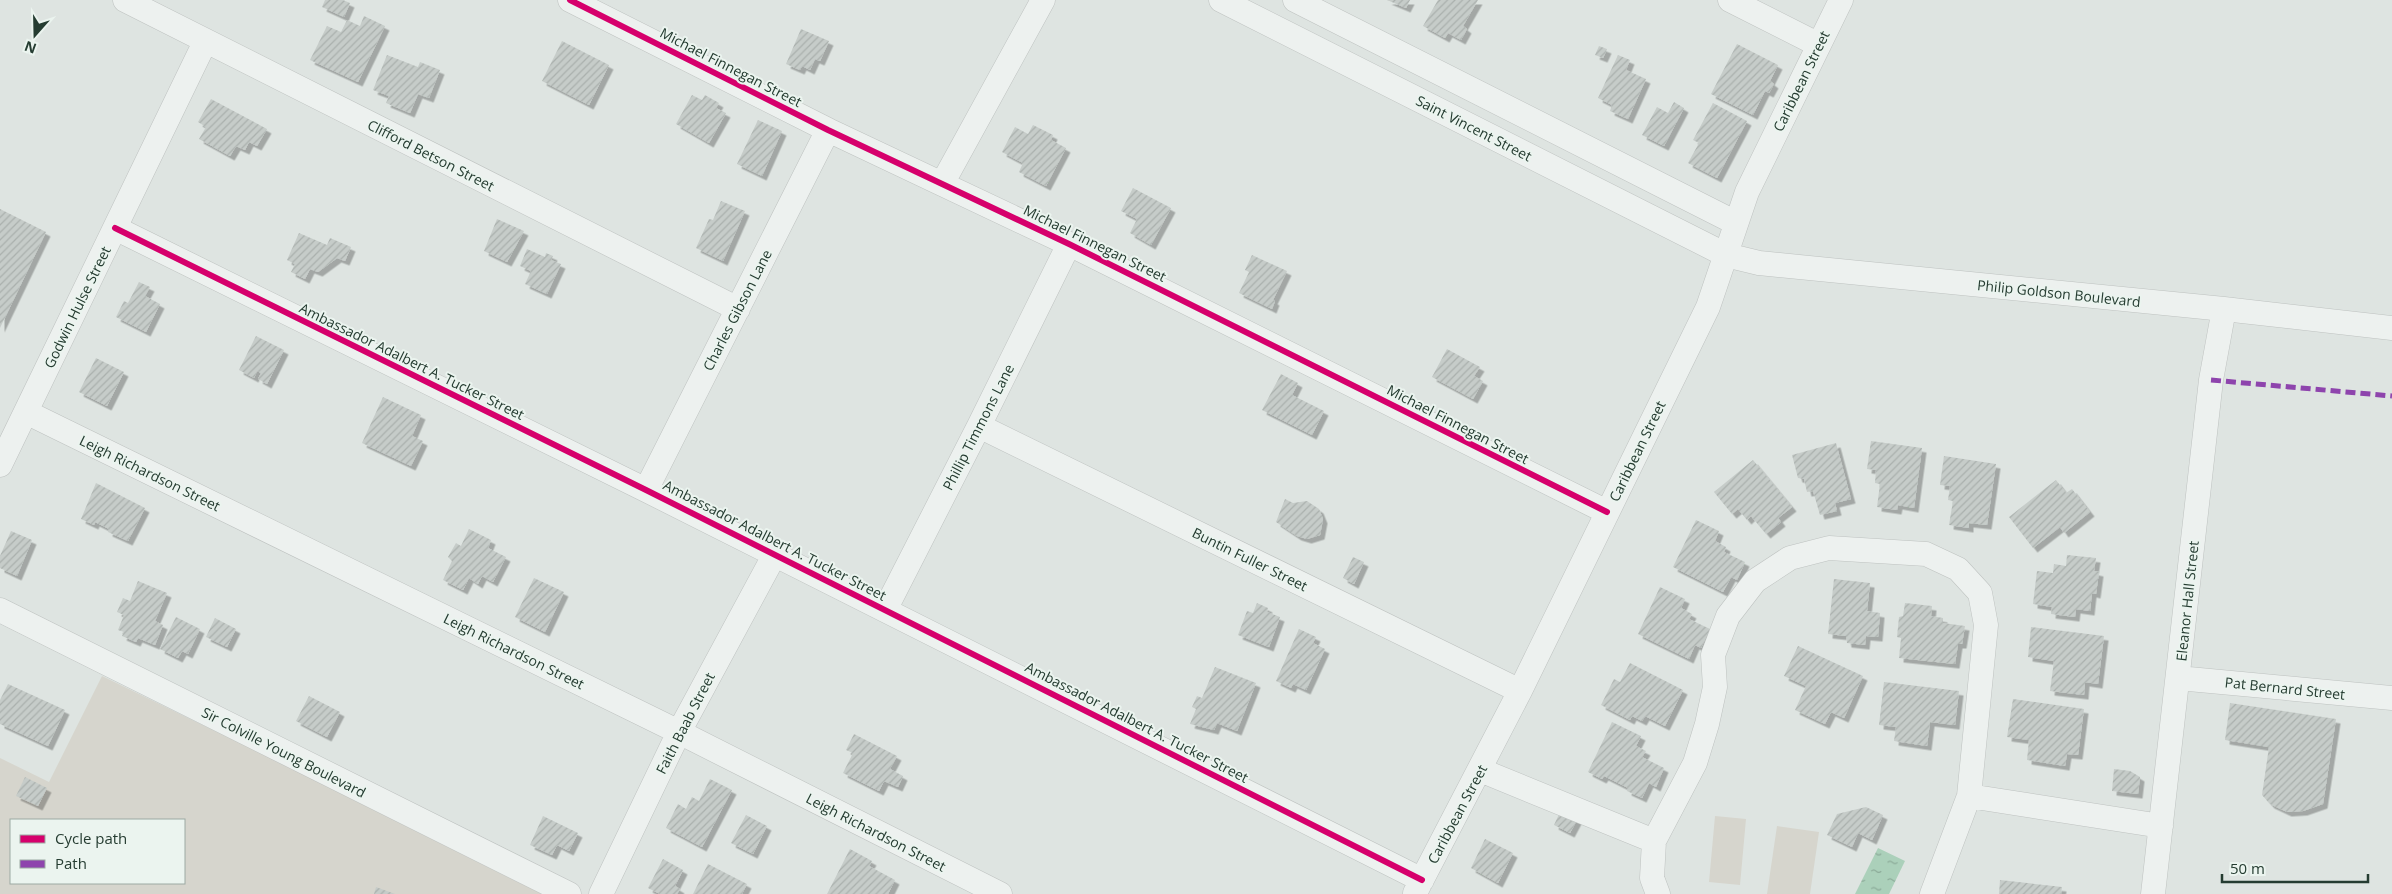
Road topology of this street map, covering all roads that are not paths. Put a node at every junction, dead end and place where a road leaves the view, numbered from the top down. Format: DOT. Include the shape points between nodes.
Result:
graph roads {
  1 [pos="125,0"];
  2 [pos="570,0"];
  3 [pos="1043,0"];
  4 [pos="1222,0"];
  5 [pos="1296,0"];
  6 [pos="1730,0"];
  7 [pos="1841,0"];
  8 [pos="158,7"];
  9 [pos="205,42"];
  10 [pos="1819,44"];
  11 [pos="828,130"];
  12 [pos="942,184"];
  13 [pos="1736,223"];
  14 [pos="115,228"];
  15 [pos="1069,244"];
  16 [pos="1726,255"];
  17 [pos="738,309"];
  18 [pos="2224,309"];
  19 [pos="2392,328"];
  20 [pos="26,412"];
  21 [pos="979,426"];
  22 [pos="0,465"];
  23 [pos="646,490"];
  24 [pos="1607,512"];
  25 [pos="775,554"];
  26 [pos="0,610"];
  27 [pos="886,610"];
  28 [pos="2178,678"];
  29 [pos="1520,691"];
  30 [pos="2392,698"];
  31 [pos="679,732"];
  32 [pos="1480,770"];
  33 [pos="1969,796"];
  34 [pos="2161,826"];
  35 [pos="1654,840"];
  36 [pos="1418,887"];
  37 [pos="562,892"];
  38 [pos="601,894"];
  39 [pos="1000,894"];
  40 [pos="1658,894"];
  41 [pos="1932,894"];
  42 [pos="2153,894"];
  1 -- 8 [label="street, Clifford Betson Street"];
  2 -- 11 [label="street, Michael Finnegan Street"];
  3 -- 12 [label="street"];
  4 -- 16 [label="street, Saint Vincent Street"];
  5 -- 13 [label="street"];
  6 -- 10 [label="street"];
  7 -- 10 [label="street, Caribbean Street"];
  8 -- 9 [label="street, Clifford Betson Street"];
  9 -- 14 [label="street, Godwin Hulse Street"];
  9 -- 17 [label="street, Clifford Betson Street"];
  10 -- 13 [label="street, Caribbean Street" via="1747,192"];
  11 -- 12 [label="street, Michael Finnegan Street"];
  11 -- 17 [label="street, Charles Gibson Lane"];
  12 -- 15 [label="street, Michael Finnegan Street"];
  13 -- 16 [label="street, Caribbean Street"];
  14 -- 20 [label="street, Godwin Hulse Street"];
  14 -- 23 [label="street, Ambassador Adalbert A. Tucker Street"];
  15 -- 21 [label="street, Phillip Timmons Lane"];
  15 -- 24 [label="street, Michael Finnegan Street"];
  16 -- 18 [label="street, Philip Goldson Boulevard" via="1759,263"];
  16 -- 24 [label="street, Caribbean Street" via="1708,306"];
  17 -- 23 [label="street, Charles Gibson Lane"];
  18 -- 19 [label="street, Philip Goldson Boulevard"];
  18 -- 28 [label="street, Eleanor Hall Street" via="2212,380"];
  20 -- 22 [label="street, Godwin Hulse Street"];
  20 -- 31 [label="street, Leigh Richardson Street"];
  21 -- 27 [label="street, Phillip Timmons Lane"];
  21 -- 29 [label="street, Buntin Fuller Street"];
  23 -- 25 [label="street, Ambassador Adalbert A. Tucker Street"];
  24 -- 29 [label="street, Caribbean Street"];
  25 -- 27 [label="street, Ambassador Adalbert A. Tucker Street"];
  25 -- 31 [label="street, Faith Baab Street"];
  26 -- 37 [label="street, Sir Colville Young Boulevard"];
  27 -- 36 [label="street, Ambassador Adalbert A. Tucker Street"];
  28 -- 30 [label="street, Pat Bernard Street"];
  28 -- 34 [label="street, Eleanor Hall Street"];
  29 -- 32 [label="street, Caribbean Street"];
  31 -- 38 [label="street, Faith Baab Street"];
  31 -- 39 [label="street, Leigh Richardson Street"];
  32 -- 35 [label="street"];
  32 -- 36 [label="street, Caribbean Street"];
  33 -- 34 [label="street"];
  33 -- 35 [label="street" via="1986,625 1980,593 1958,569 1926,554 1828,548 1790,558 1755,581 1728,616 1712,655 1715,687 1695,763"];
  33 -- 41 [label="street"];
  34 -- 42 [label="street, Eleanor Hall Street"];
  35 -- 40 [label="street" via="1652,878"];
}
